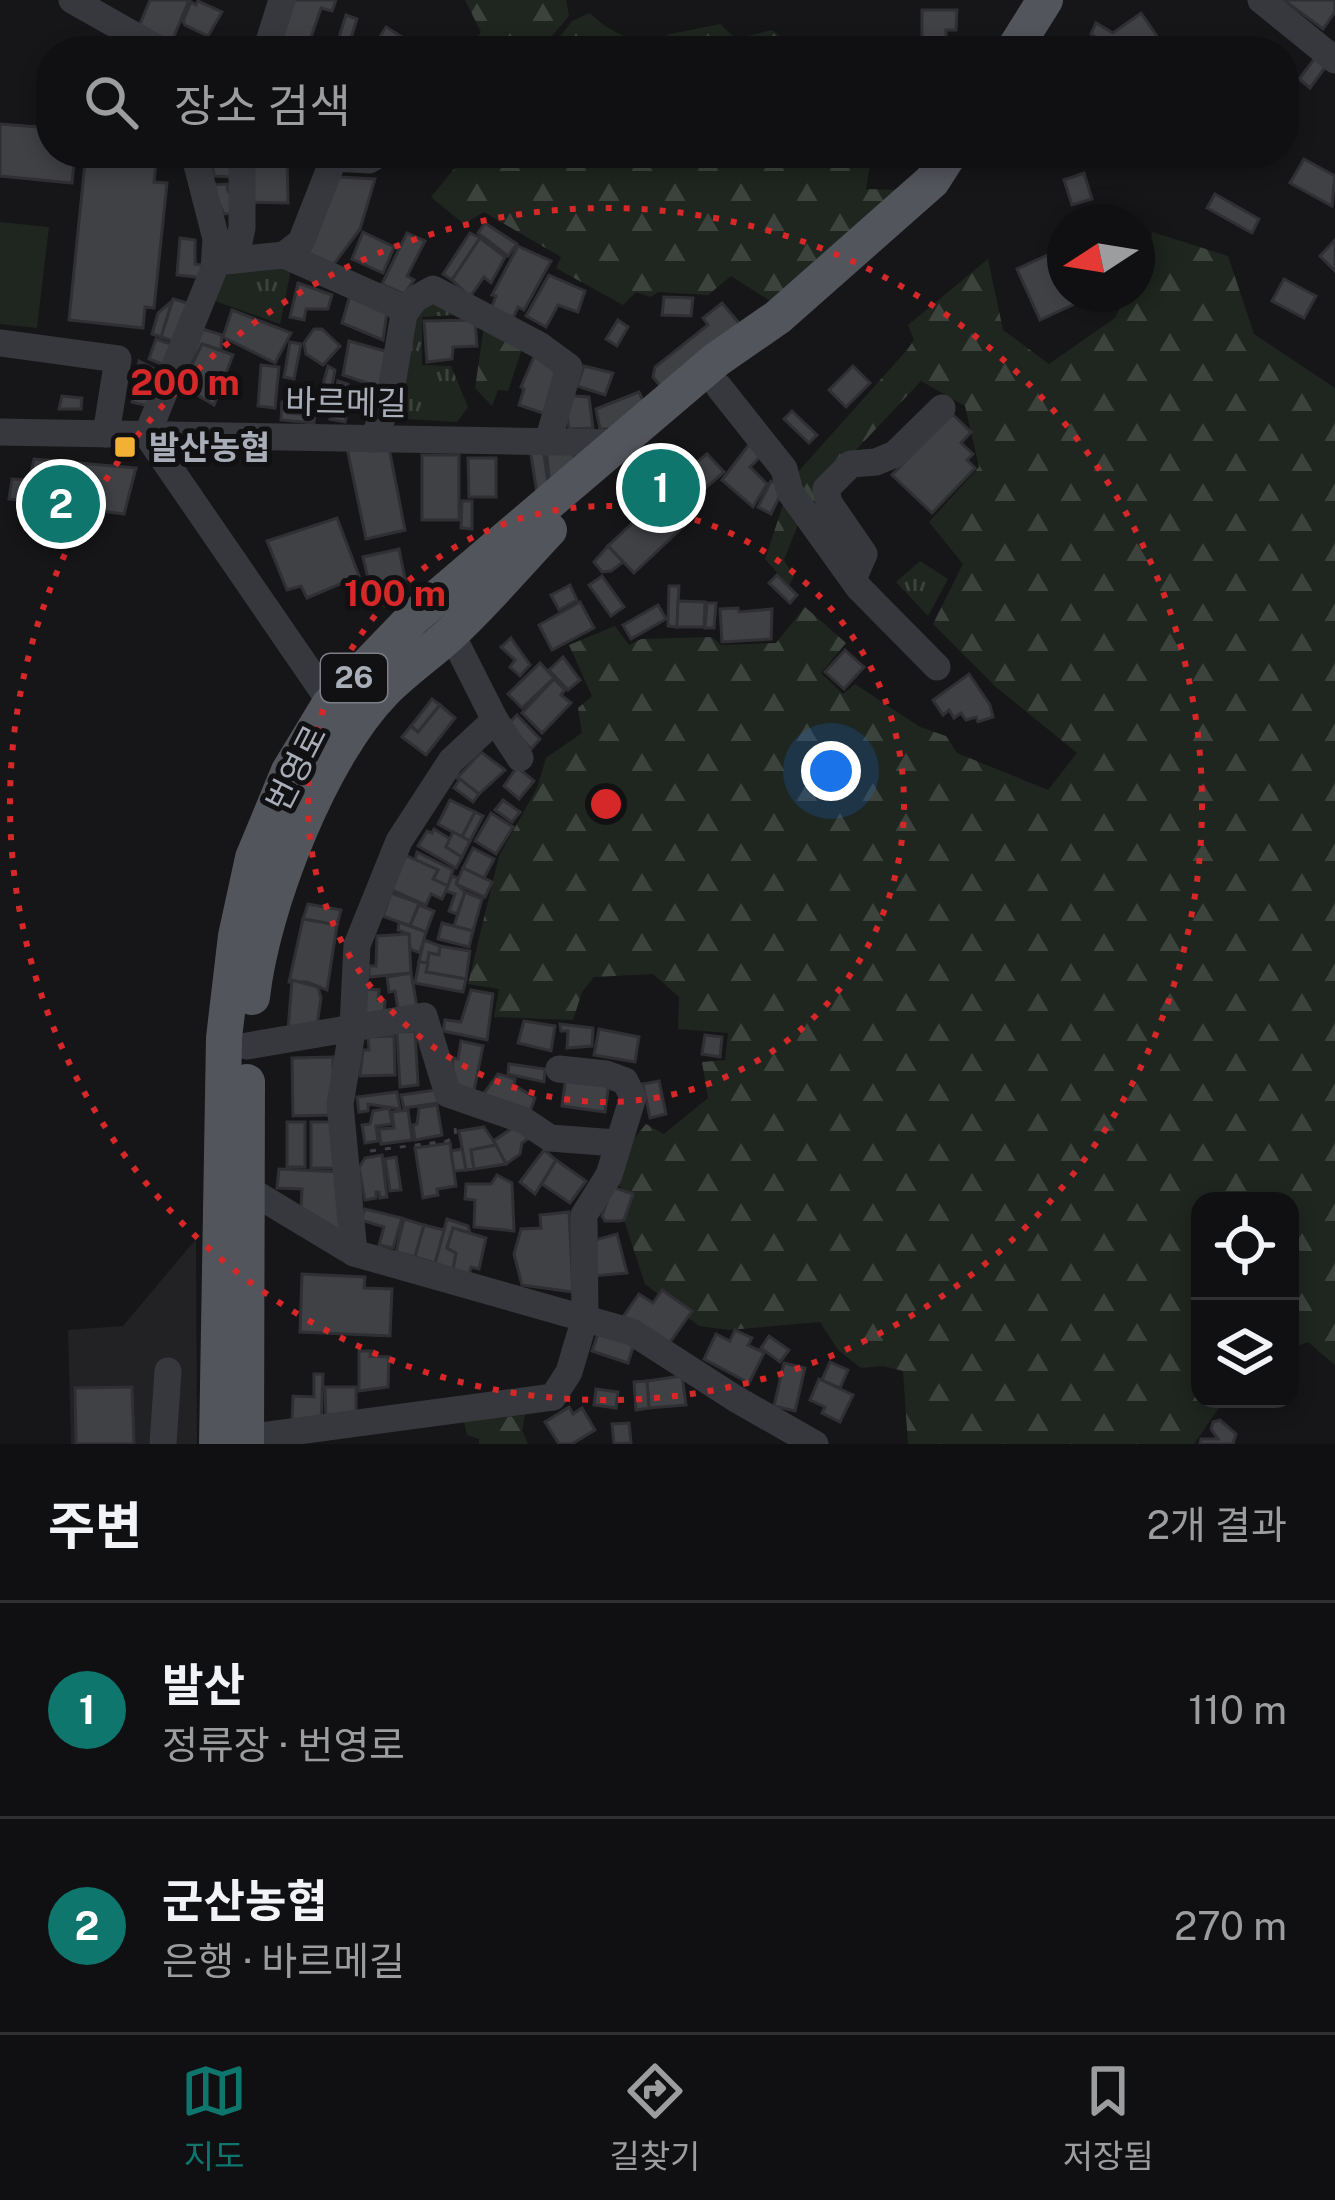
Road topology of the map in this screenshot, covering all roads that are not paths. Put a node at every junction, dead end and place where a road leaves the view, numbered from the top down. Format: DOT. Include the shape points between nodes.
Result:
graph roads {
  1 [pos="72,0"];
  2 [pos="282,0"];
  3 [pos="1045,0"];
  4 [pos="1065,0"];
  5 [pos="1261,0"];
  6 [pos="136,36"];
  7 [pos="271,36"];
  8 [pos="1022,36"];
  9 [pos="1045,36"];
  10 [pos="1335,60"];
  11 [pos="198,168"];
  12 [pos="242,168"];
  13 [pos="330,168"];
  14 [pos="940,168"];
  15 [pos="963,168"];
  16 [pos="284,255"];
  17 [pos="225,261"];
  18 [pos="404,314"];
  19 [pos="0,343"];
  20 [pos="719,387"];
  21 [pos="942,408"];
  22 [pos="0,432"];
  23 [pos="106,434"];
  24 [pos="147,435"];
  25 [pos="373,439"];
  26 [pos="548,442"];
  27 [pos="620,443"];
  28 [pos="853,579"];
  29 [pos="452,633"];
  30 [pos="937,667"];
  31 [pos="342,718"];
  32 [pos="494,720"];
  33 [pos="520,758"];
  34 [pos="352,1026"];
  35 [pos="247,1046"];
  36 [pos="559,1069"];
  37 [pos="621,1131"];
  38 [pos="246,1188"];
  39 [pos="354,1252"];
  40 [pos="585,1318"];
  41 [pos="168,1371"];
  42 [pos="236,1442"];
  43 [pos="163,1444"];
  44 [pos="815,1444"];
  1 -- 6 [label="street"];
  2 -- 7 [label="street"];
  3 -- 8 [label="main road"];
  4 -- 9 [label="main road"];
  5 -- 10 [label="street"];
  11 -- 17 [label="street"];
  12 -- 17 [label="street" via="242,228"];
  13 -- 16 [label="street" via="301,242"];
  14 -- 27 [label="main road, 번영로 / 26" via="778,317"];
  15 -- 20 [label="main road, 번영로 / 26" via="926,210"];
  16 -- 17 [label="street"];
  16 -- 18 [label="street"];
  17 -- 24 [label="street"];
  18 -- 25 [label="street" via="389,402"];
  18 -- 26 [label="street" via="433,290 569,367"];
  19 -- 23 [label="street" via="118,359"];
  20 -- 28 [label="street" via="784,469 790,492"];
  20 -- 29 [label="main road, 번영로 / 26" via="554,526"];
  21 -- 28 [label="street" via="895,454 850,464 826,489 865,554"];
  22 -- 23 [label="street, 바르메길"];
  23 -- 24 [label="street, 바르메길"];
  24 -- 25 [label="street, 바르메길"];
  24 -- 31 [label="street"];
  25 -- 26 [label="street, 바르메길"];
  26 -- 27 [label="street, 바르메길"];
  27 -- 31 [label="main road, 번영로 / 26" via="412,619"];
  28 -- 30 [label="street"];
  29 -- 31 [label="main road, 번영로 / 26"];
  29 -- 32 [label="street"];
  31 -- 35 [label="main road, 번영로 / 26" via="255,965"];
  31 -- 42 [label="main road, 번영로 / 26" via="289,771 253,858 236,936 224,1038"];
  32 -- 33 [label="street"];
  32 -- 34 [label="street" via="451,761 399,841 358,945"];
  34 -- 35 [label="street"];
  34 -- 37 [label="street" via="424,1016 448,1094 550,1138"];
  34 -- 39 [label="street" via="340,1104"];
  35 -- 38 [label="main road, 번영로 / 26"];
  36 -- 37 [label="street" via="625,1081 633,1097"];
  37 -- 40 [label="street" via="609,1175 584,1215"];
  38 -- 39 [label="street"];
  38 -- 42 [label="main road, 번영로 / 26"];
  39 -- 40 [label="street"];
  40 -- 42 [label="street" via="553,1397"];
  40 -- 44 [label="street" via="632,1332"];
  41 -- 43 [label="street"];
}
